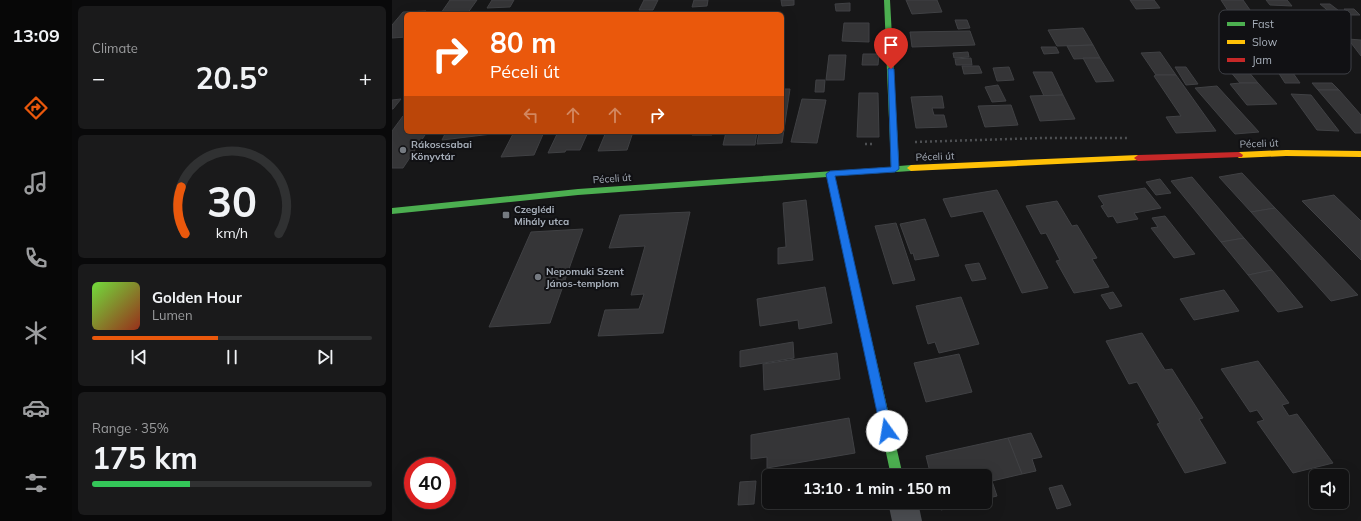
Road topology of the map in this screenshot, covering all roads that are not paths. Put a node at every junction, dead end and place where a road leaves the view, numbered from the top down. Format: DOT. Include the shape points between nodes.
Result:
graph roads {
  1 [pos="887,0"];
  2 [pos="1361,154"];
  3 [pos="895,169"];
  4 [pos="830,174"];
  5 [pos="392,211"];
  6 [pos="895,469"];
  7 [pos="904,509"];
  8 [pos="907,521"];
  1 -- 3 [label="main road"];
  2 -- 3 [label="main road, Péceli út" via="1286,153"];
  3 -- 4 [label="main road, Péceli út"];
  4 -- 5 [label="main road, Péceli út" via="578,192"];
  4 -- 6 [label="main road"];
  7 -- 8 [label="street"];
}
